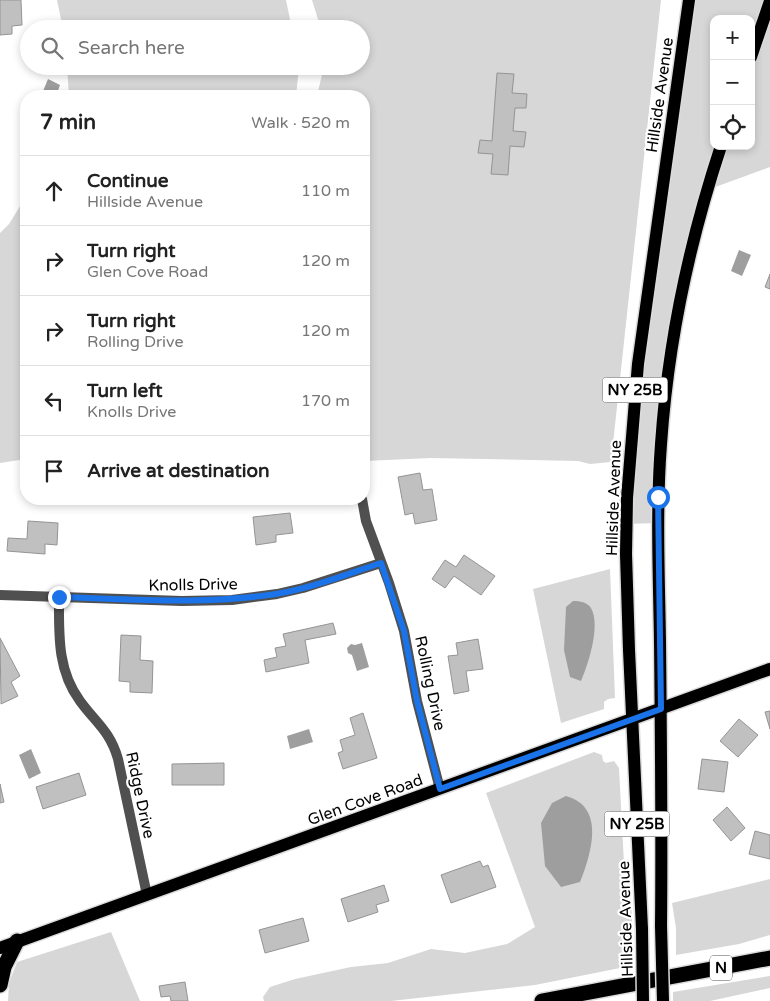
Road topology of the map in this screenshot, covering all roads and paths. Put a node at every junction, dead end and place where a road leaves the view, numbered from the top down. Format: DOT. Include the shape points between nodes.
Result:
graph roads {
  1 [pos="689,0"];
  2 [pos="770,1"];
  3 [pos="755,44"];
  4 [pos="720,150"];
  5 [pos="363,505"];
  6 [pos="381,563"];
  7 [pos="0,595"];
  8 [pos="59,597"];
  9 [pos="770,669"];
  10 [pos="661,709"];
  11 [pos="632,719"];
  12 [pos="440,789"];
  13 [pos="146,895"];
  14 [pos="17,941"];
  15 [pos="0,948"];
  16 [pos="770,958"];
  17 [pos="0,985"];
  18 [pos="542,1001"];
  19 [pos="643,1001"];
  20 [pos="663,1001"];
  1 -- 11 [label="main road, Hillside Avenue / NY 25B" via="641,345 630,454 626,554"];
  2 -- 3 [label="main road"];
  4 -- 10 [label="main road, NY 25B" via="682,289 663,418 658,523"];
  5 -- 6 [label="street, Rolling Drive"];
  6 -- 8 [label="street, Knolls Drive" via="303,588 232,600"];
  6 -- 12 [label="street, Rolling Drive" via="404,631 417,701"];
  7 -- 8 [label="street, Knolls Drive"];
  8 -- 13 [label="street, Ridge Drive" via="62,662 67,679 80,700 114,743"];
  9 -- 10 [label="main road, Glen Cove Road"];
  10 -- 11 [label="main road, Glen Cove Road"];
  10 -- 20 [label="main road, NY 25B, bridge"];
  11 -- 12 [label="main road, Glen Cove Road"];
  11 -- 19 [label="main road, Hillside Avenue / NY 25B, bridge"];
  12 -- 13 [label="main road, Glen Cove Road"];
  13 -- 14 [label="main road, Glen Cove Road"];
  14 -- 15 [label="main road, Glen Cove Road"];
  14 -- 17 [label="highway" via="4,967"];
  16 -- 18 [label="highway, N"];
}
